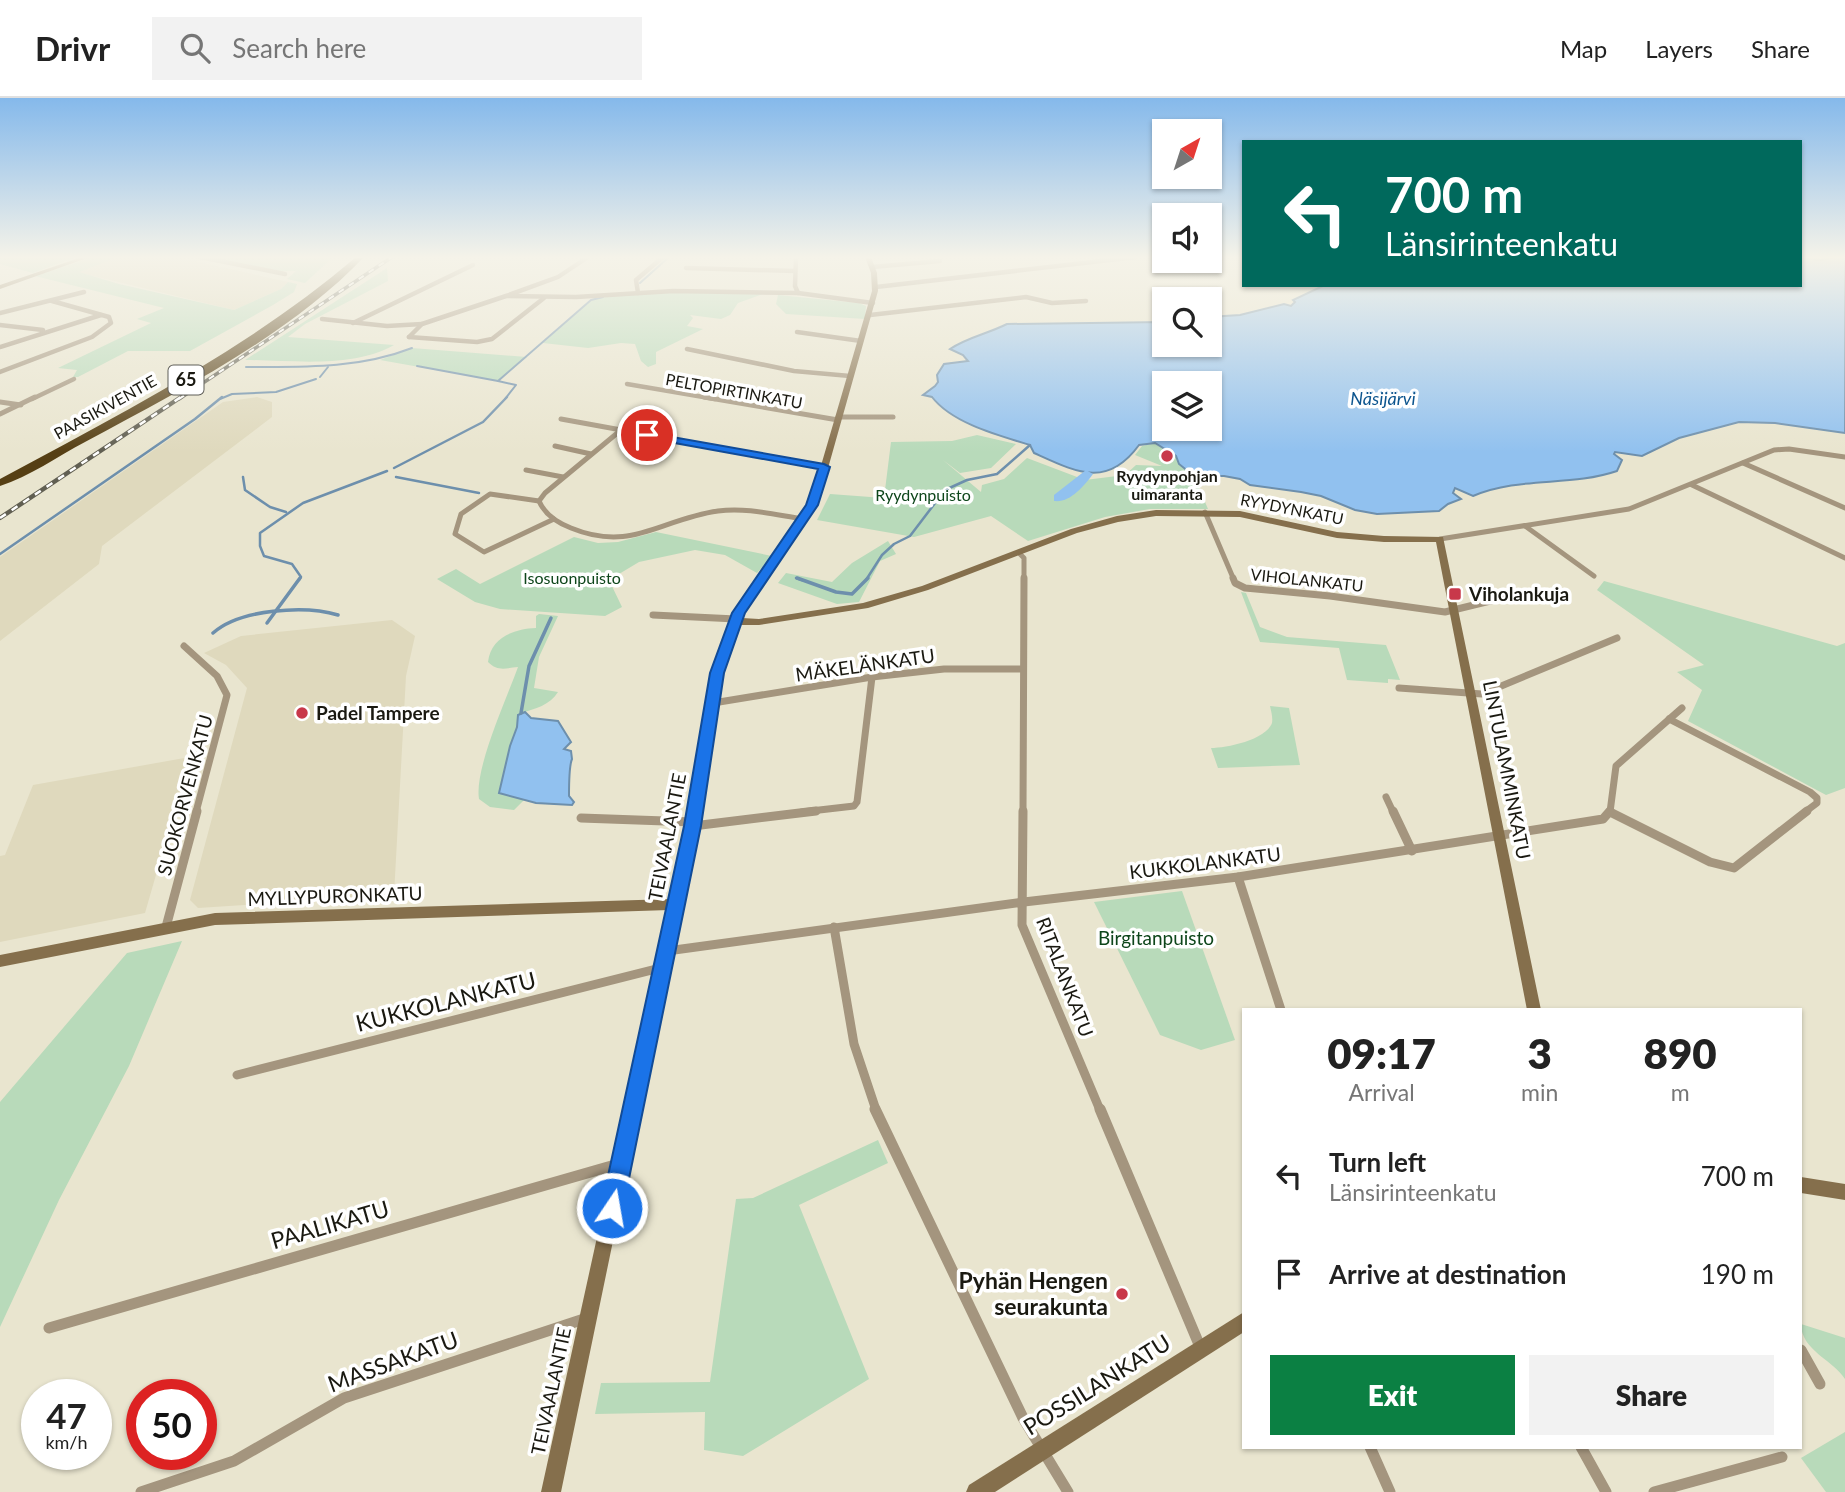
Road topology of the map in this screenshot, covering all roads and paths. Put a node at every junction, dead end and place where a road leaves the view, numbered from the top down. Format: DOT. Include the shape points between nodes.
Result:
graph roads {
  1 [pos="77,322"];
  2 [pos="110,322"];
  3 [pos="267,322"];
  4 [pos="279,322"];
  5 [pos="346,322"];
  6 [pos="428,322"];
  7 [pos="513,322"];
  8 [pos="868,322"];
  9 [pos="353,323"];
  10 [pos="422,324"];
  11 [pos="0,325"];
  12 [pos="46,331"];
  13 [pos="797,331"];
  14 [pos="861,341"];
  15 [pos="0,347"];
  16 [pos="687,349"];
  17 [pos="0,372"];
  18 [pos="850,376"];
  19 [pos="74,379"];
  20 [pos="627,384"];
  21 [pos="0,402"];
  22 [pos="24,405"];
  23 [pos="0,414"];
  24 [pos="893,417"];
  25 [pos="838,418"];
  26 [pos="561,419"];
  27 [pos="621,430"];
  28 [pos="555,446"];
  29 [pos="591,453"];
  30 [pos="1845,457"];
  31 [pos="1743,463"];
  32 [pos="824,467"];
  33 [pos="526,470"];
  34 [pos="0,474"];
  35 [pos="563,477"];
  36 [pos="0,483"];
  37 [pos="1692,485"];
  38 [pos="539,501"];
  39 [pos="1845,508"];
  40 [pos="1205,512"];
  41 [pos="554,519"];
  42 [pos="804,519"];
  43 [pos="1525,526"];
  44 [pos="1440,539"];
  45 [pos="1019,553"];
  46 [pos="1845,558"];
  47 [pos="1594,576"];
  48 [pos="1515,595"];
  49 [pos="1454,612"];
  50 [pos="653,615"];
  51 [pos="736,620"];
  52 [pos="1617,638"];
  53 [pos="184,646"];
  54 [pos="1022,670"];
  55 [pos="872,677"];
  56 [pos="1399,688"];
  57 [pos="1473,694"];
  58 [pos="713,703"];
  59 [pos="1682,708"];
  60 [pos="1669,719"];
  61 [pos="1386,797"];
  62 [pos="1610,812"];
  63 [pos="581,818"];
  64 [pos="693,824"];
  65 [pos="1500,837"];
  66 [pos="1412,851"];
  67 [pos="1238,877"];
  68 [pos="1024,902"];
  69 [pos="676,904"];
  70 [pos="166,927"];
  71 [pos="834,927"];
  72 [pos="666,959"];
  73 [pos="0,961"];
  74 [pos="1280,1008"];
  75 [pos="1534,1008"];
  76 [pos="237,1075"];
  77 [pos="622,1163"];
  78 [pos="1802,1185"];
  79 [pos="1845,1192"];
  80 [pos="588,1317"];
  81 [pos="1242,1322"];
  82 [pos="50,1328"];
  83 [pos="1201,1349"];
  84 [pos="1802,1352"];
  85 [pos="1820,1384"];
  86 [pos="1041,1449"];
  87 [pos="1371,1449"];
  88 [pos="1582,1449"];
  89 [pos="1782,1457"];
  90 [pos="141,1492"];
  91 [pos="551,1492"];
  92 [pos="976,1492"];
  93 [pos="1068,1492"];
  94 [pos="1390,1492"];
  95 [pos="1606,1492"];
  96 [pos="1654,1492"];
  1 -- 12 [label="street"];
  2 -- 17 [label="street" via="101,332"];
  3 -- 34 [label="highway, PAASIKIVENTIE / 65"];
  4 -- 36 [label="highway, PAASIKIVENTIE / 65"];
  5 -- 9 [label="street"];
  6 -- 10 [label="street"];
  7 -- 10 [label="street" via="492,339 477,342 409,337"];
  8 -- 14 [label="main road, TEIVAALANTIE"];
  9 -- 10 [label="street"];
  11 -- 12 [label="street"];
  12 -- 15 [label="street"];
  13 -- 14 [label="street"];
  14 -- 18 [label="main road, TEIVAALANTIE"];
  16 -- 18 [label="street" via="794,371"];
  18 -- 25 [label="main road, TEIVAALANTIE"];
  19 -- 22 [label="street"];
  20 -- 25 [label="street, PELTOPIRTINKATU"];
  21 -- 22 [label="street"];
  22 -- 23 [label="street"];
  24 -- 25 [label="street, PELTOPIRTINKATU"];
  25 -- 32 [label="main road, TEIVAALANTIE"];
  26 -- 27 [label="street"];
  27 -- 29 [label="street"];
  27 -- 32 [label="street"];
  28 -- 29 [label="street"];
  29 -- 35 [label="street"];
  30 -- 31 [label="street, RYYDYNKATU" via="1783,449"];
  31 -- 37 [label="street, RYYDYNKATU"];
  31 -- 39 [label="street"];
  32 -- 42 [label="main road, TEIVAALANTIE"];
  33 -- 35 [label="street"];
  35 -- 38 [label="street"];
  37 -- 43 [label="street, RYYDYNKATU" via="1629,509"];
  37 -- 46 [label="street"];
  38 -- 41 [label="street"];
  38 -- 41 [label="street" via="490,494 463,511 454,525 455,534 484,552"];
  40 -- 44 [label="main road, RYYDYNKATU" via="1263,517 1337,535"];
  40 -- 45 [label="main road, RYYDYNKATU" via="1117,519"];
  40 -- 49 [label="street, VIHOLANKATU" via="1240,587"];
  41 -- 42 [label="street" via="582,534 611,540 714,511"];
  42 -- 51 [label="main road, TEIVAALANTIE"];
  43 -- 44 [label="street, RYYDYNKATU"];
  43 -- 47 [label="street"];
  44 -- 49 [label="main road, LINTULAMMINKATU"];
  45 -- 51 [label="main road, RYYDYNKATU" via="864,606 766,621"];
  45 -- 54 [label="street, RITALANKATU" via="1024,558"];
  48 -- 49 [label="street"];
  49 -- 57 [label="main road, LINTULAMMINKATU"];
  50 -- 51 [label="street"];
  51 -- 58 [label="main road, TEIVAALANTIE" via="717,673"];
  52 -- 57 [label="street" via="1487,693"];
  53 -- 70 [label="street, SUOKORVENKATU" via="217,676 227,695"];
  54 -- 55 [label="street, MÄKELÄNKATU" via="944,668"];
  54 -- 68 [label="street, RITALANKATU"];
  55 -- 58 [label="street, MÄKELÄNKATU"];
  55 -- 64 [label="street" via="854,806"];
  56 -- 57 [label="street"];
  57 -- 65 [label="main road, LINTULAMMINKATU"];
  58 -- 64 [label="main road, TEIVAALANTIE"];
  59 -- 60 [label="street"];
  60 -- 62 [label="street" via="1616,766"];
  60 -- 62 [label="street" via="1810,792 1817,803 1734,869 1710,862"];
  61 -- 66 [label="street"];
  62 -- 65 [label="street, KUKKOLANKATU" via="1603,819"];
  63 -- 64 [label="street"];
  64 -- 69 [label="main road, TEIVAALANTIE"];
  65 -- 66 [label="street, KUKKOLANKATU"];
  65 -- 75 [label="main road, LINTULAMMINKATU"];
  66 -- 67 [label="street, KUKKOLANKATU"];
  67 -- 68 [label="street, KUKKOLANKATU"];
  67 -- 74 [label="street"];
  68 -- 71 [label="street, KUKKOLANKATU"];
  68 -- 83 [label="street, RITALANKATU" via="1022,925"];
  69 -- 70 [label="main road, MYLLYPURONKATU" via="237,918"];
  69 -- 72 [label="main road, TEIVAALANTIE"];
  70 -- 73 [label="main road, MYLLYPURONKATU"];
  71 -- 72 [label="street, KUKKOLANKATU"];
  71 -- 86 [label="street" via="854,1044 872,1102"];
  72 -- 76 [label="street, KUKKOLANKATU"];
  72 -- 77 [label="main road, TEIVAALANTIE"];
  77 -- 80 [label="main road, TEIVAALANTIE"];
  77 -- 82 [label="street, PAALIKATU"];
  78 -- 79 [label="main road"];
  80 -- 90 [label="street, MASSAKATU" via="344,1398 234,1461"];
  80 -- 91 [label="main road, TEIVAALANTIE"];
  81 -- 83 [label="main road, POSSILANKATU"];
  83 -- 86 [label="main road, POSSILANKATU"];
  84 -- 85 [label="street"];
  86 -- 92 [label="main road, POSSILANKATU"];
  86 -- 93 [label="street"];
  87 -- 94 [label="street"];
  88 -- 95 [label="street"];
  89 -- 96 [label="street"];
}
